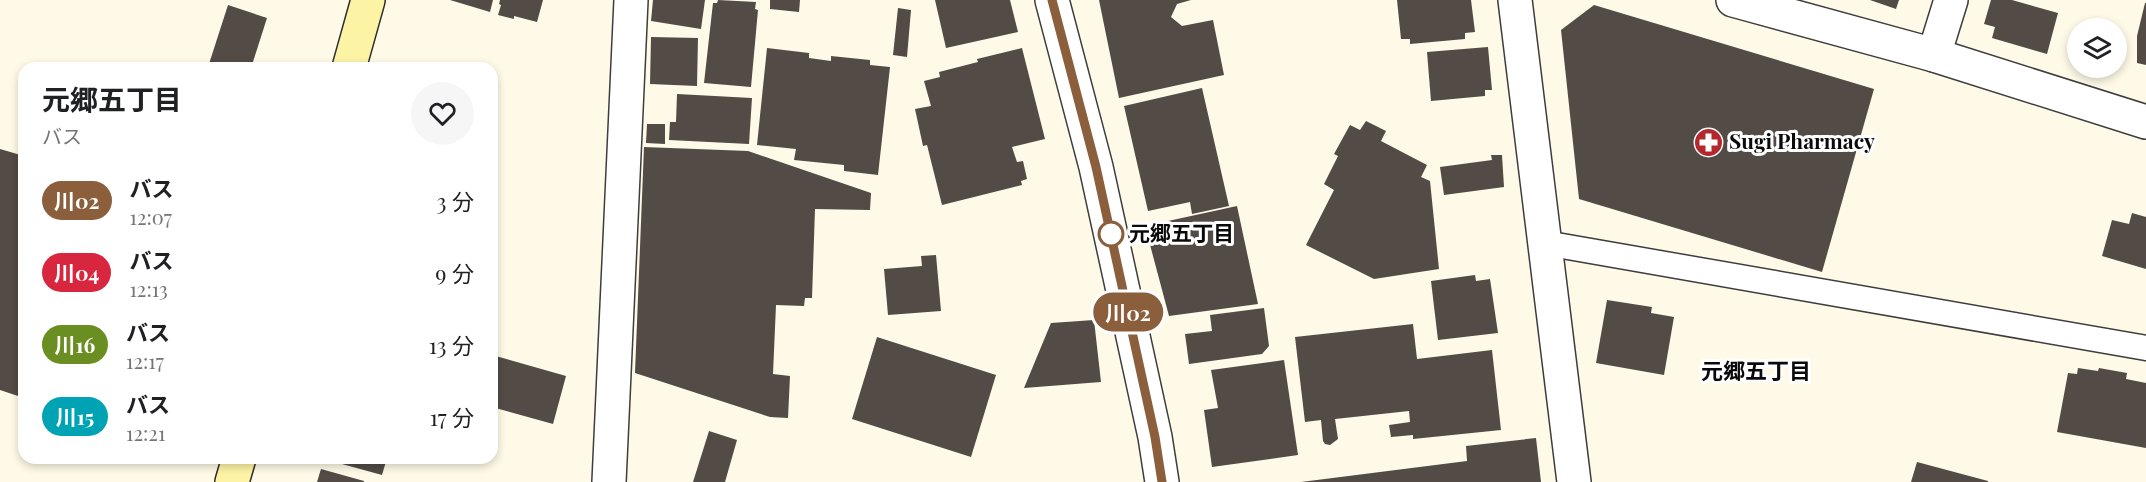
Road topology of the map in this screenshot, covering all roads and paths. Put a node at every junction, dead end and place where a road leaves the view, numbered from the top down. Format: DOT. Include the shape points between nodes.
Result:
graph roads {
  1 [pos="368,0"];
  2 [pos="631,0"];
  3 [pos="1052,0"];
  4 [pos="1515,0"];
  5 [pos="1733,0"];
  6 [pos="1951,0"];
  7 [pos="1934,55"];
  8 [pos="351,62"];
  9 [pos="2146,122"];
  10 [pos="1545,243"];
  11 [pos="2146,348"];
  12 [pos="237,464"];
  13 [pos="232,482"];
  14 [pos="609,482"];
  15 [pos="1162,482"];
  16 [pos="1574,482"];
  1 -- 8 [label="main road"];
  2 -- 14 [label="street"];
  3 -- 15 [label="street" via="1096,167"];
  4 -- 10 [label="street"];
  5 -- 7 [label="street"];
  6 -- 7 [label="street"];
  7 -- 9 [label="street"];
  10 -- 11 [label="lane"];
  10 -- 16 [label="street"];
  12 -- 13 [label="main road"];
}
